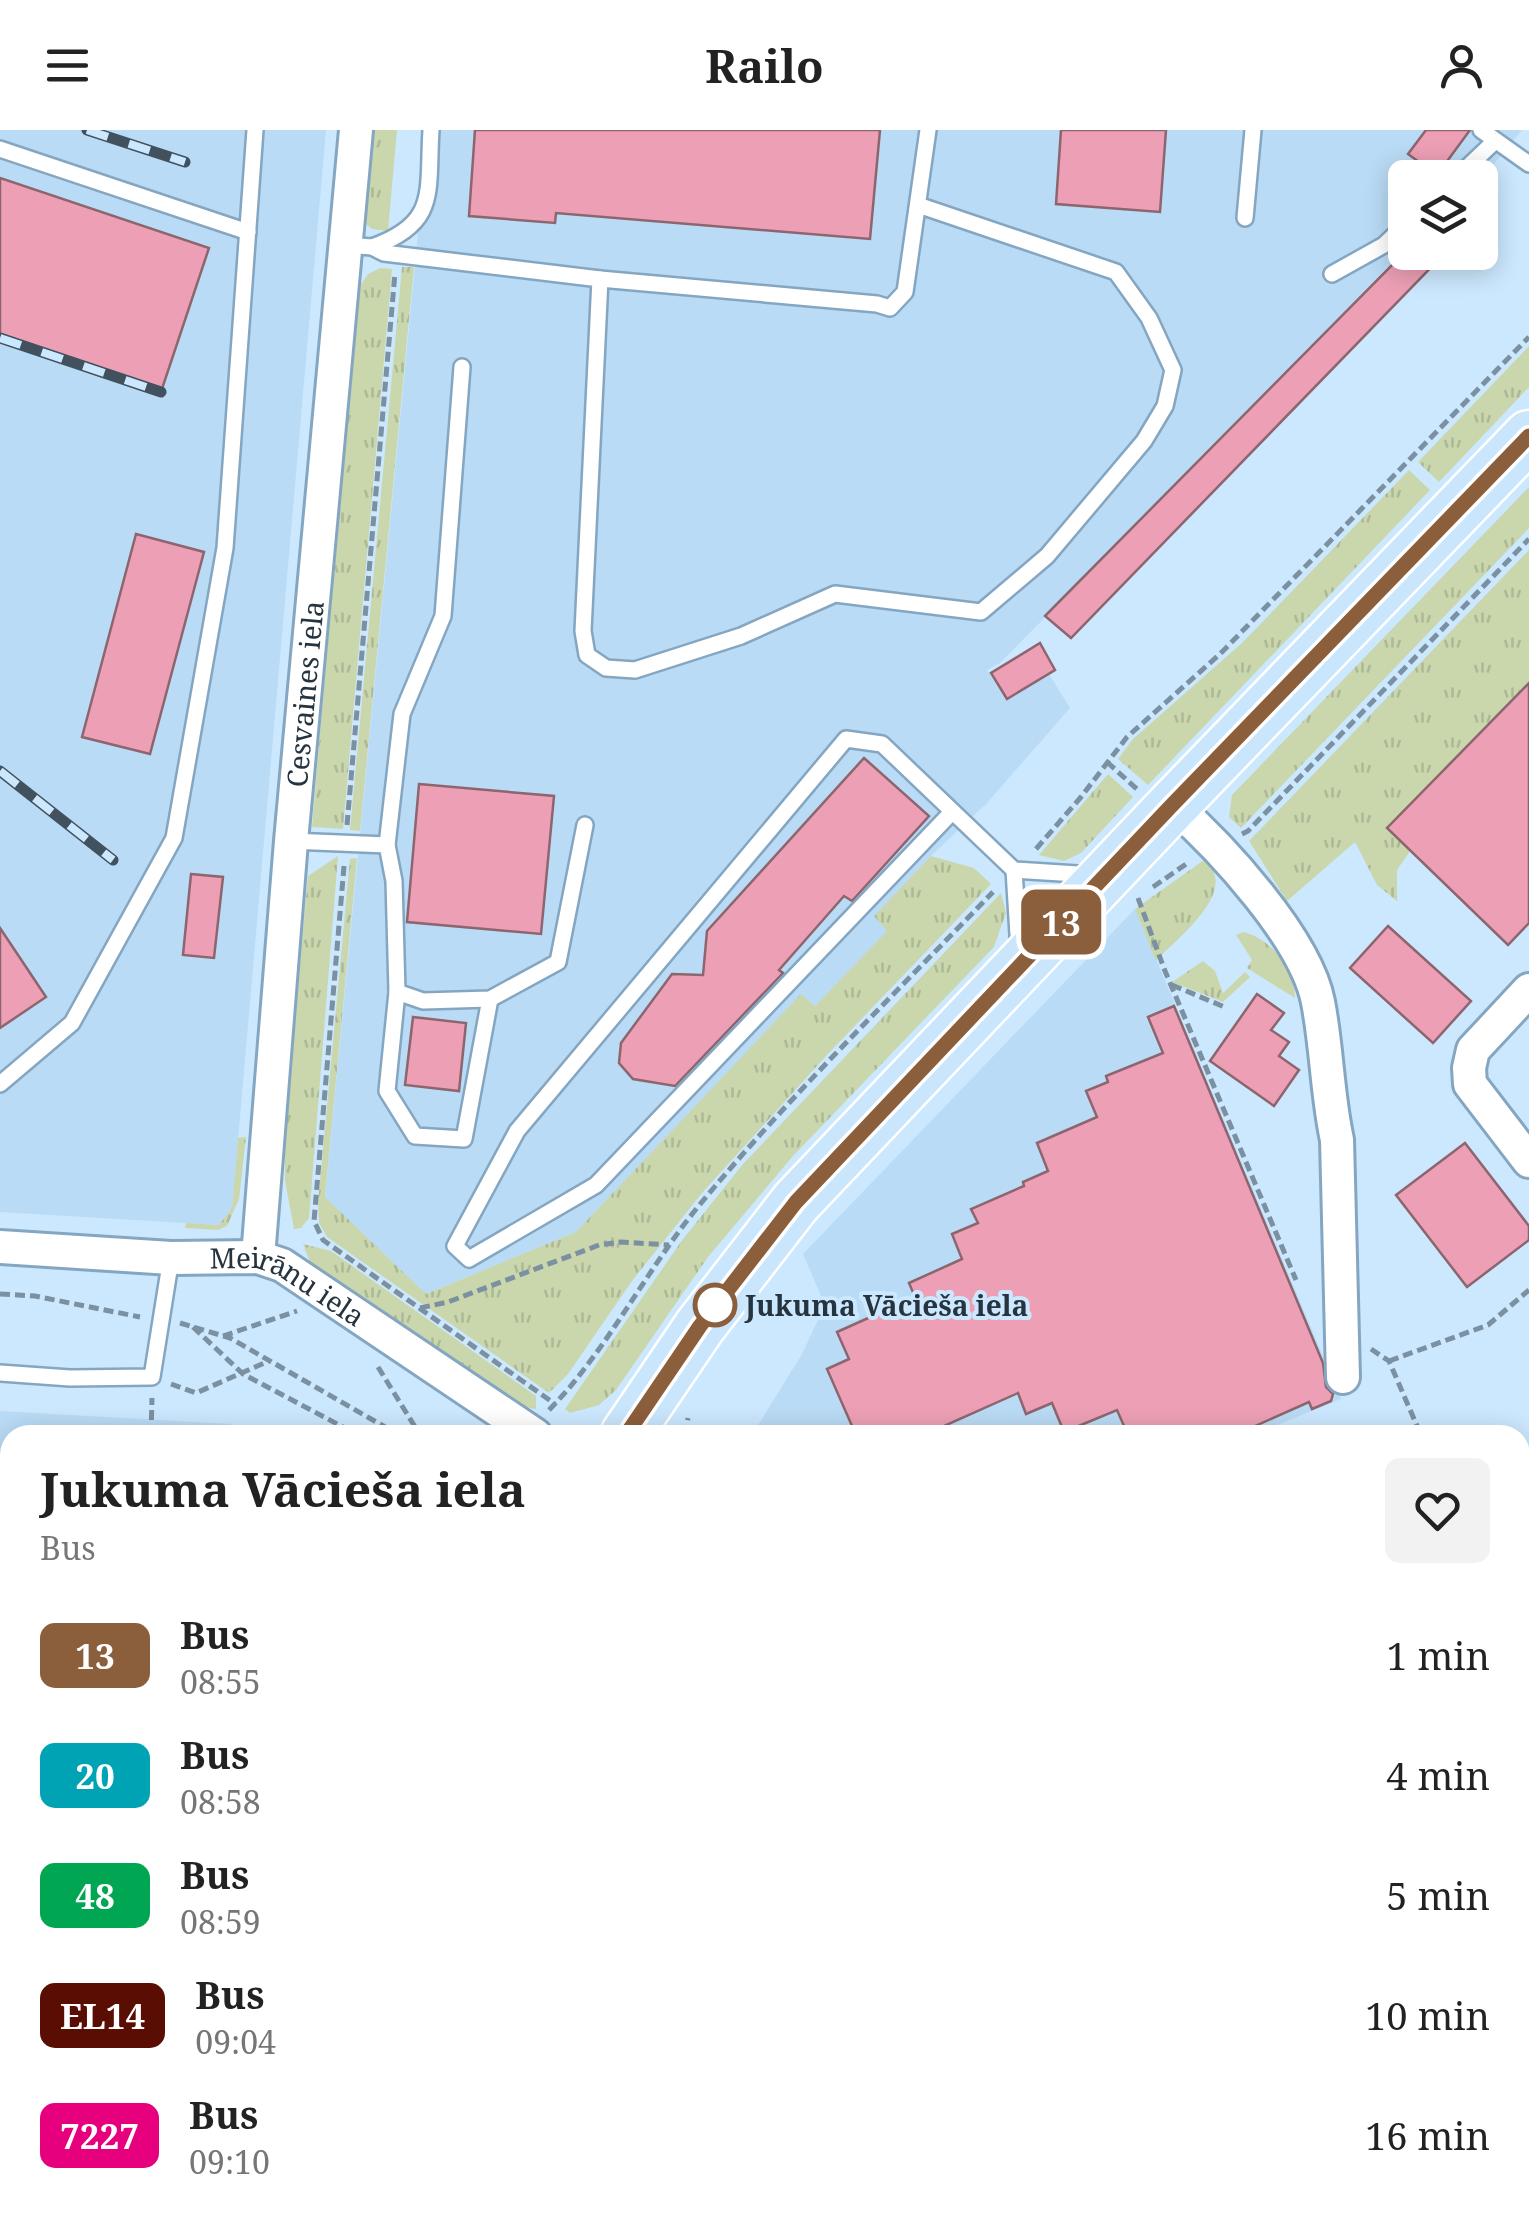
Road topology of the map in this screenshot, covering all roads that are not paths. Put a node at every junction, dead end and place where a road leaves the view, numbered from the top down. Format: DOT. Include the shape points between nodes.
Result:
graph roads {
  1 [pos="256,130"];
  2 [pos="356,130"];
  3 [pos="431,130"];
  4 [pos="928,130"];
  5 [pos="1253,130"];
  6 [pos="1480,130"];
  7 [pos="1496,141"];
  8 [pos="0,149"];
  9 [pos="1475,160"];
  10 [pos="1529,164"];
  11 [pos="918,205"];
  12 [pos="1246,218"];
  13 [pos="248,232"];
  14 [pos="1388,241"];
  15 [pos="358,246"];
  16 [pos="1332,274"];
  17 [pos="600,279"];
  18 [pos="462,367"];
  19 [pos="1529,436"];
  20 [pos="1157,798"];
  21 [pos="951,812"];
  22 [pos="585,825"];
  23 [pos="290,841"];
  24 [pos="387,845"];
  25 [pos="1014,870"];
  26 [pos="1125,892"];
  27 [pos="1020,965"];
  28 [pos="1529,990"];
  29 [pos="397,992"];
  30 [pos="490,998"];
  31 [pos="0,1084"];
  32 [pos="1529,1161"];
  33 [pos="0,1247"];
  34 [pos="171,1258"];
  35 [pos="258,1258"];
  36 [pos="0,1374"];
  37 [pos="1343,1376"];
  38 [pos="520,1425"];
  39 [pos="633,1425"];
  1 -- 13 [label="lane"];
  2 -- 15 [label="street, Cesvaines iela"];
  3 -- 15 [label="lane" via="422,215 409,230"];
  4 -- 11 [label="lane"];
  5 -- 12 [label="lane"];
  6 -- 7 [label="lane"];
  7 -- 9 [label="lane"];
  7 -- 10 [label="lane"];
  8 -- 13 [label="lane"];
  11 -- 17 [label="lane" via="904,292 890,308"];
  11 -- 17 [label="lane" via="1116,272 1149,318 1173,370 1165,406 1144,441 1047,556 981,612 835,594 742,636 635,670 606,668 587,655"];
  13 -- 31 [label="lane" via="225,548 174,838 72,1024"];
  14 -- 16 [label="lane"];
  15 -- 17 [label="lane"];
  15 -- 23 [label="street, Cesvaines iela"];
  18 -- 24 [label="lane" via="443,616 402,714"];
  19 -- 20 [label="main road"];
  20 -- 26 [label="main road"];
  20 -- 37 [label="street" via="1214,845 1299,950 1318,1000 1338,1140"];
  21 -- 21 [label="lane" via="882,744 846,738 517,1131 455,1246 469,1259 596,1185"];
  21 -- 25 [label="lane"];
  22 -- 30 [label="lane" via="558,962"];
  23 -- 24 [label="lane"];
  23 -- 35 [label="street, Cesvaines iela"];
  24 -- 29 [label="lane"];
  25 -- 26 [label="lane"];
  25 -- 27 [label="lane"];
  26 -- 27 [label="main road"];
  27 -- 39 [label="main road" via="796,1202"];
  28 -- 32 [label="street" via="1474,1050 1469,1068 1470,1084"];
  29 -- 30 [label="lane" via="423,1001"];
  29 -- 30 [label="lane" via="387,1091 415,1136 464,1139"];
  33 -- 34 [label="street, Meirānu iela"];
  34 -- 35 [label="street, Meirānu iela"];
  34 -- 36 [label="lane" via="152,1377"];
  35 -- 38 [label="street, Meirānu iela" via="282,1265"];
}
